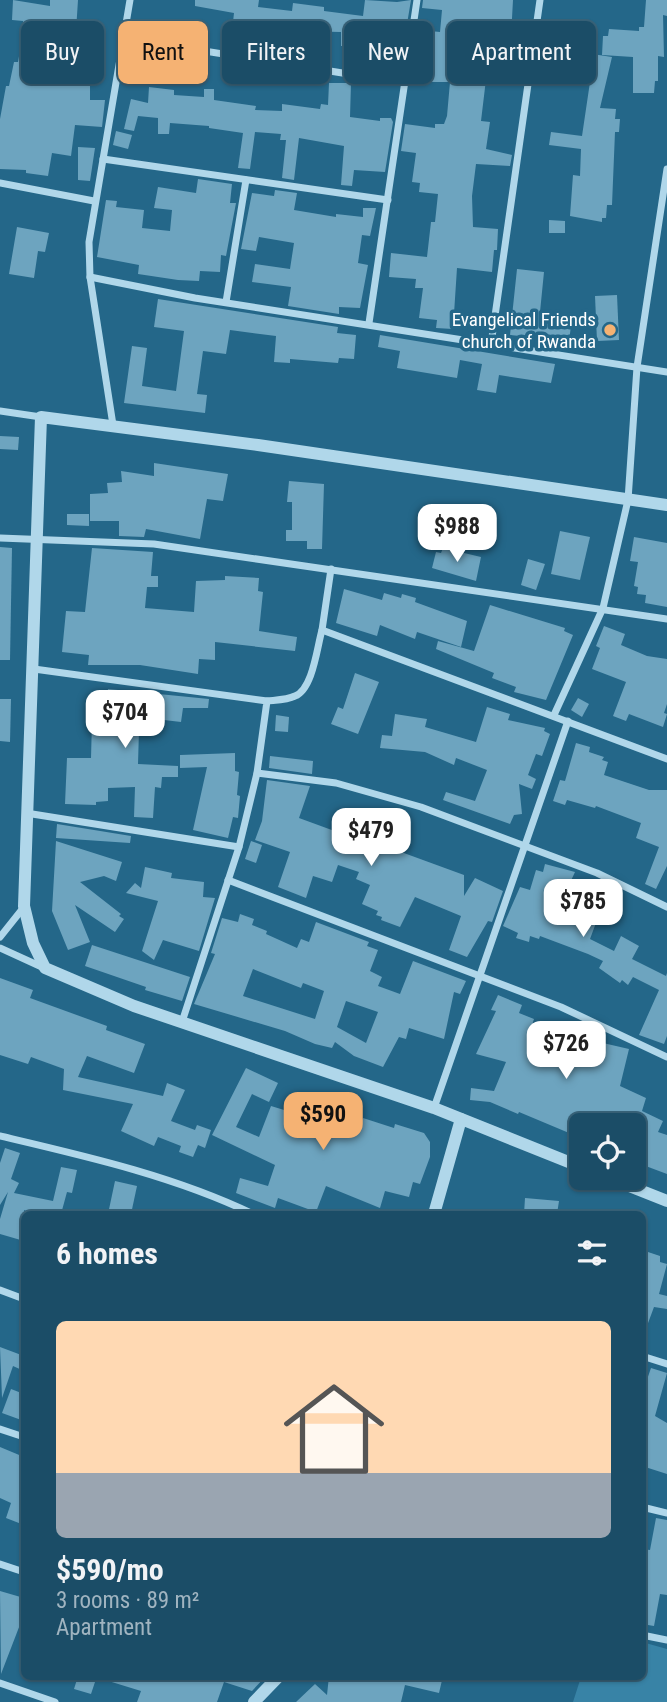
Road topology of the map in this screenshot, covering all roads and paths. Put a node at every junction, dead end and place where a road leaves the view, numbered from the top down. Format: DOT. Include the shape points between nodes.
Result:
graph roads {
  1 [pos="130,0"];
  2 [pos="417,0"];
  3 [pos="540,0"];
  4 [pos="126,21"];
  5 [pos="414,21"];
  6 [pos="208,52"];
  7 [pos="118,68"];
  8 [pos="344,73"];
  9 [pos="405,84"];
  10 [pos="103,159"];
  11 [pos="667,169"];
  12 [pos="246,180"];
  13 [pos="0,183"];
  14 [pos="388,200"];
  15 [pos="94,201"];
  16 [pos="664,203"];
  17 [pos="90,277"];
  18 [pos="226,302"];
  19 [pos="369,323"];
  20 [pos="491,344"];
  21 [pos="637,367"];
  22 [pos="667,372"];
  23 [pos="0,411"];
  24 [pos="41,417"];
  25 [pos="113,425"];
  26 [pos="628,500"];
  27 [pos="667,505"];
  28 [pos="0,538"];
  29 [pos="35,539"];
  30 [pos="331,569"];
  31 [pos="603,608"];
  32 [pos="667,619"];
  33 [pos="322,630"];
  34 [pos="34,668"];
  35 [pos="267,701"];
  36 [pos="554,715"];
  37 [pos="568,720"];
  38 [pos="667,759"];
  39 [pos="257,773"];
  40 [pos="26,813"];
  41 [pos="522,845"];
  42 [pos="239,846"];
  43 [pos="228,880"];
  44 [pos="24,906"];
  45 [pos="667,907"];
  46 [pos="0,937"];
  47 [pos="0,948"];
  48 [pos="45,968"];
  49 [pos="479,974"];
  50 [pos="182,1022"];
  51 [pos="667,1057"];
  52 [pos="434,1108"];
  53 [pos="461,1119"];
  54 [pos="0,1136"];
  55 [pos="569,1162"];
  56 [pos="639,1190"];
  57 [pos="667,1201"];
  58 [pos="247,1211"];
  59 [pos="435,1211"];
  60 [pos="0,1290"];
  61 [pos="21,1298"];
  62 [pos="646,1357"];
  63 [pos="667,1364"];
  64 [pos="0,1429"];
  65 [pos="21,1436"];
  66 [pos="646,1508"];
  67 [pos="667,1513"];
  68 [pos="0,1564"];
  69 [pos="21,1571"];
  70 [pos="646,1636"];
  71 [pos="667,1640"];
  72 [pos="275,1680"];
  73 [pos="0,1683"];
  74 [pos="55,1702"];
  75 [pos="254,1702"];
  1 -- 4 [label="street"];
  2 -- 5 [label="street"];
  3 -- 20 [label="street"];
  6 -- 8 [label="street"];
  7 -- 10 [label="street"];
  9 -- 14 [label="street"];
  10 -- 12 [label="street"];
  10 -- 15 [label="street"];
  11 -- 16 [label="street"];
  12 -- 14 [label="street"];
  12 -- 18 [label="street"];
  13 -- 15 [label="street"];
  14 -- 19 [label="street"];
  15 -- 17 [label="street"];
  16 -- 21 [label="street"];
  17 -- 18 [label="street"];
  17 -- 25 [label="street"];
  18 -- 19 [label="street"];
  19 -- 20 [label="street"];
  20 -- 21 [label="street"];
  21 -- 22 [label="street"];
  21 -- 26 [label="street"];
  23 -- 24 [label="street"];
  24 -- 25 [label="street"];
  24 -- 29 [label="street"];
  25 -- 26 [label="street"];
  26 -- 27 [label="street"];
  26 -- 31 [label="street"];
  28 -- 29 [label="street"];
  29 -- 30 [label="street" via="154,544"];
  29 -- 34 [label="street"];
  30 -- 31 [label="street"];
  30 -- 33 [label="street"];
  31 -- 32 [label="street"];
  31 -- 36 [label="street"];
  33 -- 35 [label="street" via="301,693"];
  33 -- 36 [label="street"];
  34 -- 35 [label="street"];
  34 -- 40 [label="street"];
  35 -- 39 [label="street"];
  36 -- 37 [label="street"];
  37 -- 38 [label="street"];
  37 -- 41 [label="street"];
  39 -- 41 [label="street" via="336,783 421,807"];
  39 -- 42 [label="street"];
  40 -- 42 [label="street"];
  40 -- 44 [label="street"];
  41 -- 45 [label="street" via="597,873"];
  41 -- 49 [label="street"];
  42 -- 43 [label="street"];
  43 -- 49 [label="street"];
  43 -- 50 [label="street"];
  44 -- 46 [label="street"];
  44 -- 48 [label="street"];
  47 -- 48 [label="street"];
  48 -- 50 [label="street"];
  49 -- 51 [label="street"];
  49 -- 52 [label="street"];
  50 -- 52 [label="street"];
  52 -- 53 [label="street"];
  53 -- 55 [label="street"];
  53 -- 59 [label="street"];
  54 -- 58 [label="street" via="90,1157"];
  56 -- 57 [label="street"];
  60 -- 61 [label="street"];
  62 -- 63 [label="street"];
  64 -- 65 [label="street"];
  66 -- 67 [label="street"];
  68 -- 69 [label="street"];
  70 -- 71 [label="street"];
  72 -- 75 [label="street"];
  73 -- 74 [label="street"];
}
